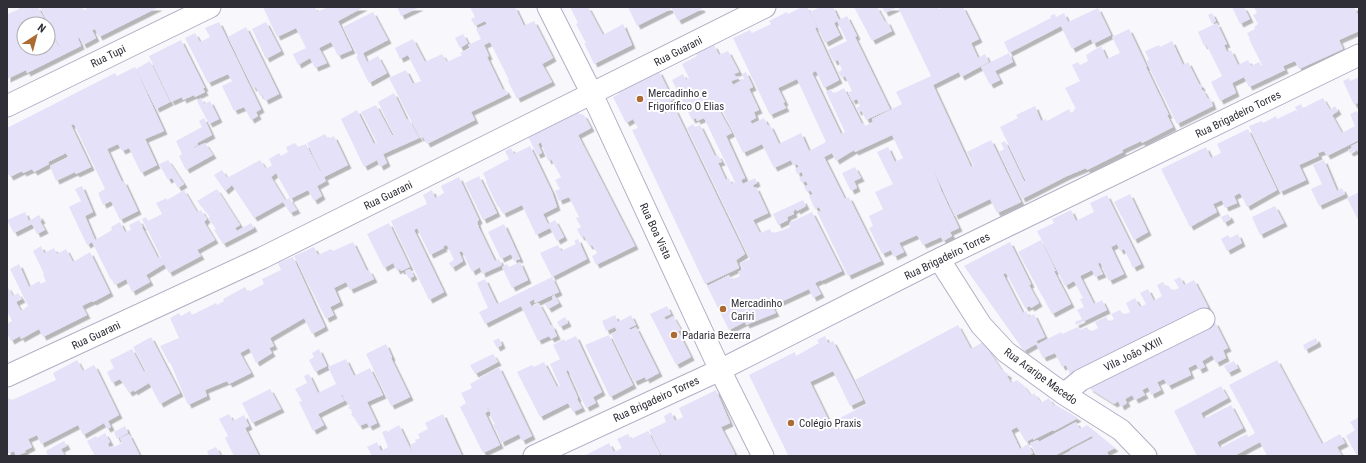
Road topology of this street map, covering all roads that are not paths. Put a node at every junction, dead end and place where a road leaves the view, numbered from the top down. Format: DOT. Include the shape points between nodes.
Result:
graph roads {
  1 [pos="210,7"];
  2 [pos="548,7"];
  3 [pos="765,7"];
  4 [pos="1359,55"];
  5 [pos="592,94"];
  6 [pos="7,106"];
  7 [pos="939,259"];
  8 [pos="1204,319"];
  9 [pos="720,370"];
  10 [pos="7,376"];
  11 [pos="1064,394"];
  12 [pos="534,456"];
  13 [pos="763,456"];
  14 [pos="1146,456"];
  1 -- 6 [label="street, Rua Tupi"];
  2 -- 5 [label="street, Rua Boa Vista"];
  3 -- 5 [label="street, Rua Guarani"];
  4 -- 7 [label="street, Rua Brigadeiro Torres"];
  5 -- 9 [label="street, Rua Boa Vista"];
  5 -- 10 [label="street, Rua Guarani" via="262,258"];
  7 -- 9 [label="street, Rua Brigadeiro Torres"];
  7 -- 11 [label="street, Rua Araripe Macedo" via="981,325 1006,352"];
  8 -- 11 [label="street, Vila João XXIII" via="1081,380"];
  9 -- 12 [label="street, Rua Brigadeiro Torres"];
  9 -- 13 [label="street, Rua Boa Vista"];
  11 -- 14 [label="street, Rua Araripe Macedo" via="1121,430"];
}
